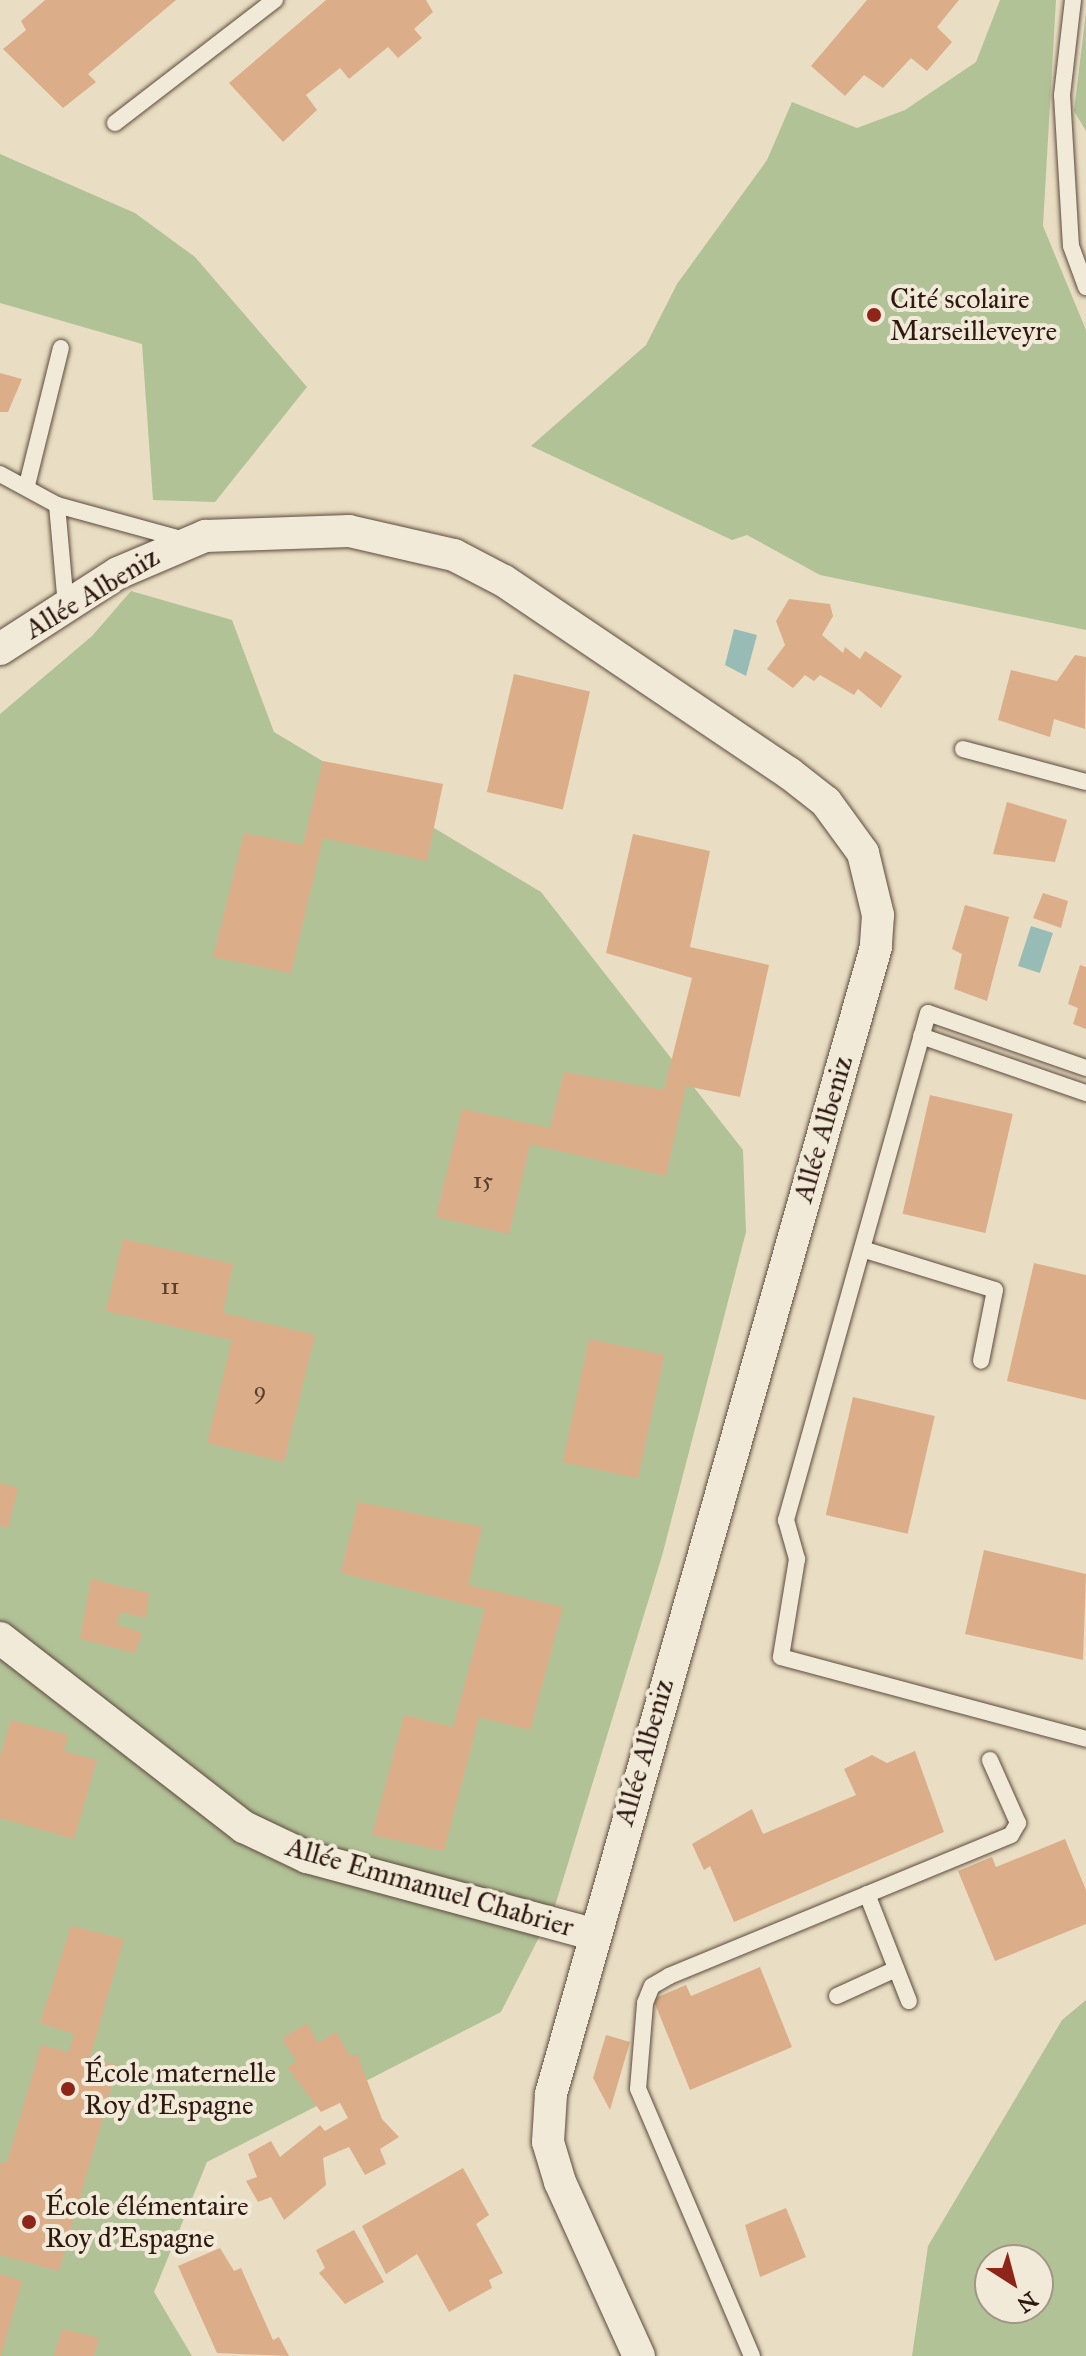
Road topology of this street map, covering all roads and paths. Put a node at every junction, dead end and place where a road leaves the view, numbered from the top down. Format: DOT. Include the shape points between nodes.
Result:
graph roads {
  1 [pos="275,0"];
  2 [pos="1073,0"];
  3 [pos="115,123"];
  4 [pos="1086,287"];
  5 [pos="61,348"];
  6 [pos="0,474"];
  7 [pos="27,485"];
  8 [pos="57,505"];
  9 [pos="186,541"];
  10 [pos="66,605"];
  11 [pos="0,649"];
  12 [pos="963,749"];
  13 [pos="1086,782"];
  14 [pos="921,1036"];
  15 [pos="1086,1068"];
  16 [pos="1086,1093"];
  17 [pos="862,1249"];
  18 [pos="981,1361"];
  19 [pos="0,1638"];
  20 [pos="1086,1739"];
  21 [pos="990,1760"];
  22 [pos="867,1894"];
  23 [pos="592,1934"];
  24 [pos="896,1969"];
  25 [pos="837,1996"];
  26 [pos="909,2001"];
  27 [pos="639,2356"];
  28 [pos="752,2356"];
  1 -- 3 [label="lane"];
  2 -- 4 [label="lane" via="1062,95 1071,246"];
  5 -- 7 [label="lane"];
  6 -- 7 [label="lane"];
  7 -- 8 [label="lane"];
  8 -- 9 [label="lane"];
  8 -- 10 [label="lane"];
  9 -- 10 [label="street, Allée Albeniz"];
  9 -- 23 [label="street, Allée Albeniz" via="239,530 349,531 454,555 649,676 826,802 863,853 874,887 876,947"];
  10 -- 11 [label="street, Allée Albeniz"];
  12 -- 13 [label="lane"];
  14 -- 15 [label="lane" via="928,1013"];
  14 -- 16 [label="lane"];
  14 -- 17 [label="lane"];
  17 -- 18 [label="lane" via="995,1290"];
  17 -- 20 [label="lane" via="786,1520 797,1559 781,1657"];
  19 -- 23 [label="street, Allée Emmanuel Chabrier" via="244,1827 307,1857"];
  21 -- 22 [label="lane" via="1018,1823 1011,1835"];
  22 -- 24 [label="lane"];
  22 -- 28 [label="lane" via="669,1976 652,1986 645,2003 638,2089"];
  23 -- 27 [label="street, Allée Albeniz" via="551,2094 548,2142"];
  24 -- 25 [label="lane"];
  24 -- 26 [label="lane"];
}
